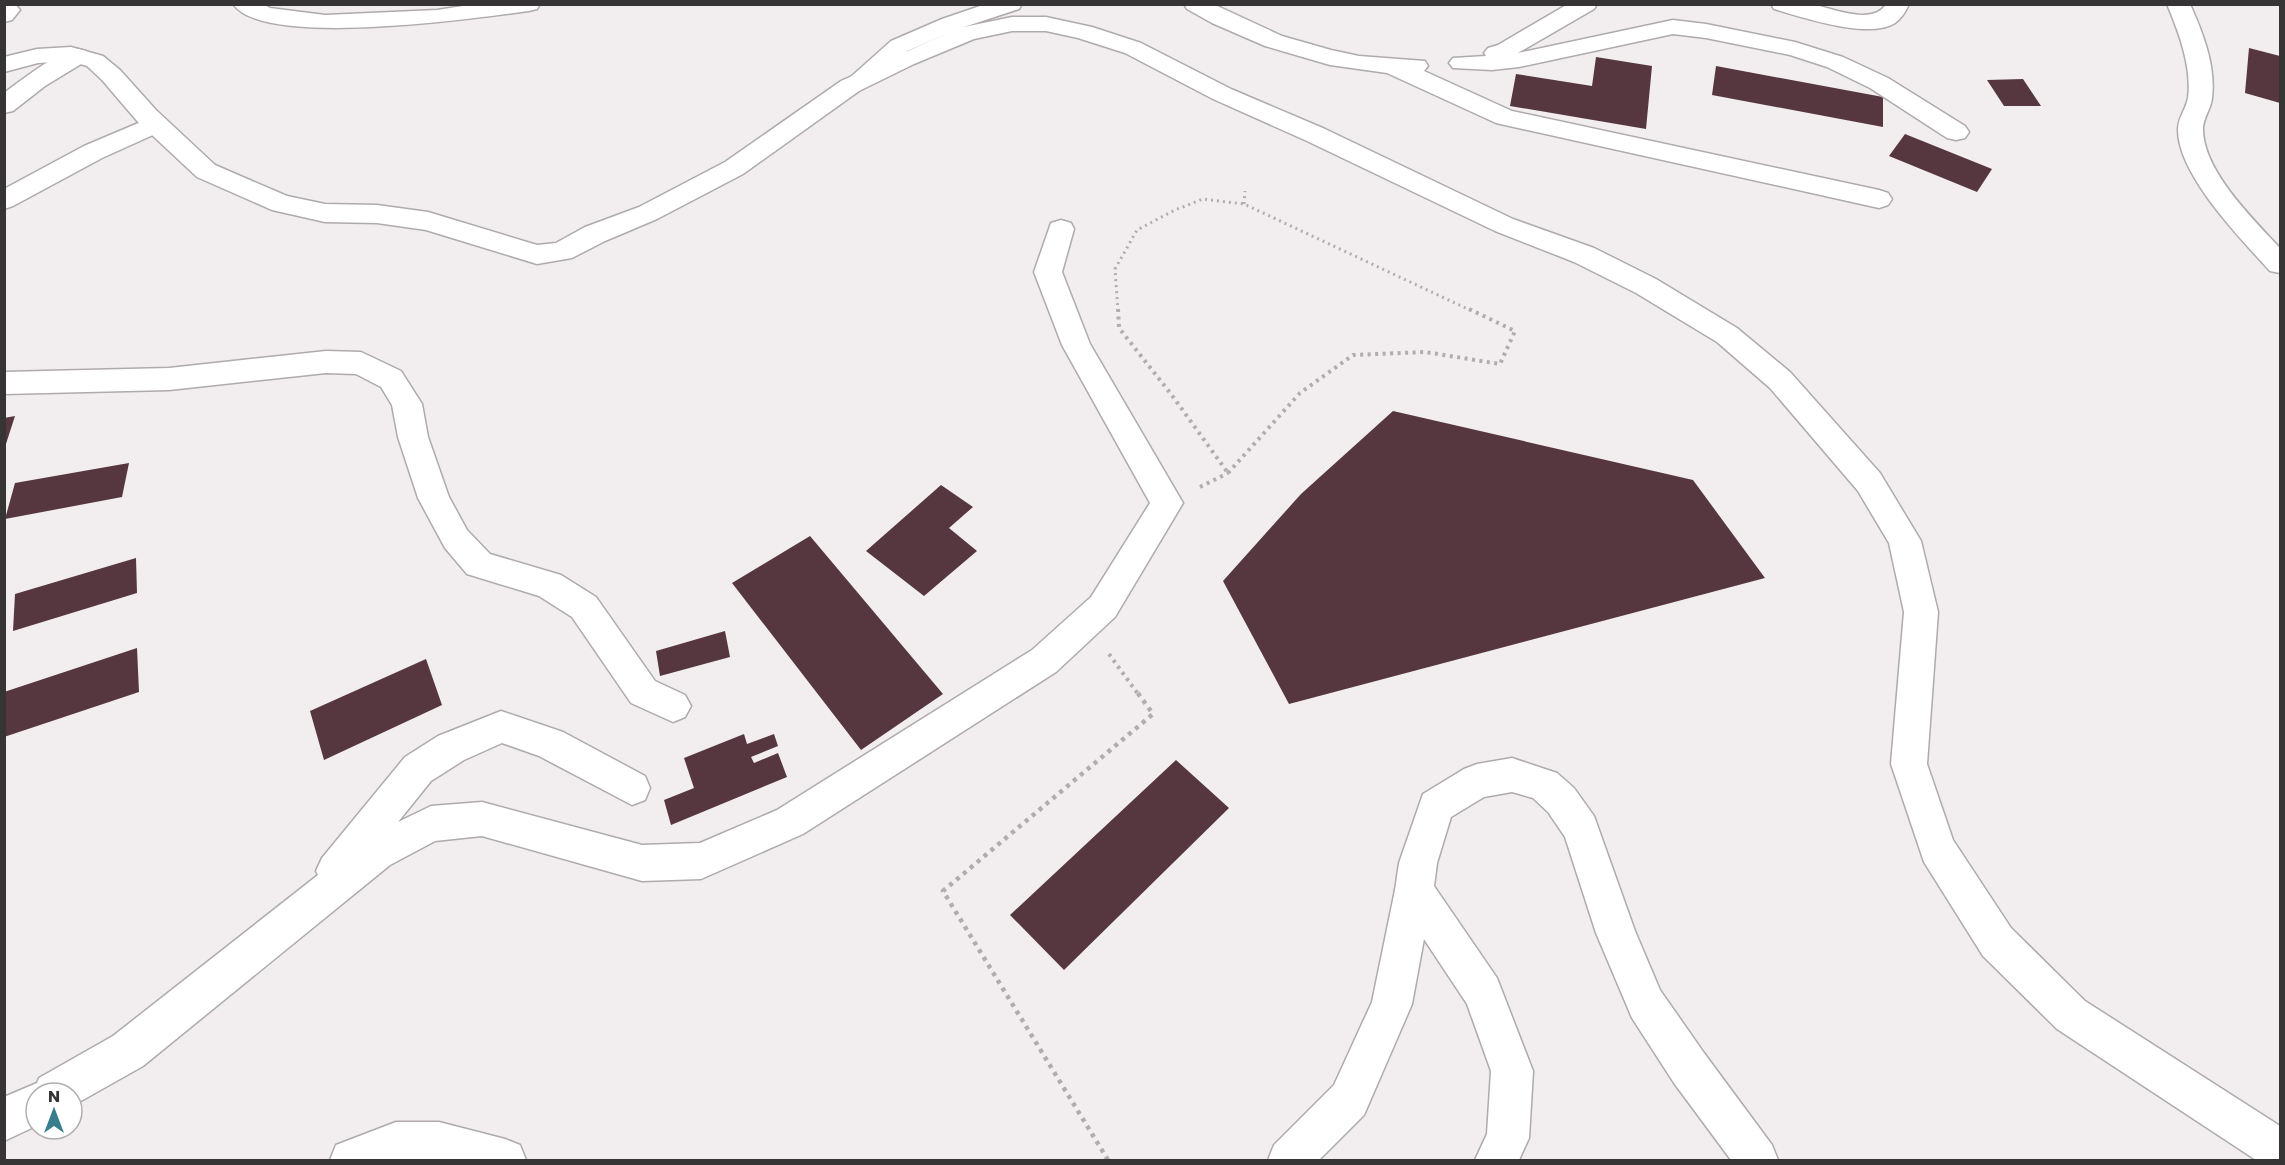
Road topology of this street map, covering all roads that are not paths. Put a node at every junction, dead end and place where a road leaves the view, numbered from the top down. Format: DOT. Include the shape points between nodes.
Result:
graph roads {
  1 [pos="244,4"];
  2 [pos="529,4"];
  3 [pos="1011,4"];
  4 [pos="1195,4"];
  5 [pos="1542,4"];
  6 [pos="1586,4"];
  7 [pos="1782,4"];
  8 [pos="1898,4"];
  9 [pos="2178,4"];
  10 [pos="78,56"];
  11 [pos="1461,63"];
  12 [pos="4,65"];
  13 [pos="1394,67"];
  14 [pos="857,82"];
  15 [pos="4,105"];
  16 [pos="155,124"];
  17 [pos="1956,132"];
  18 [pos="4,200"];
  19 [pos="1880,200"];
  20 [pos="1061,229"];
  21 [pos="2280,264"];
  22 [pos="4,383"];
  23 [pos="673,706"];
  24 [pos="632,788"];
  25 [pos="1414,890"];
  26 [pos="302,913"];
  27 [pos="75,1081"];
  28 [pos="24,1109"];
  29 [pos="4,1120"];
  30 [pos="2280,1151"];
  31 [pos="351,1161"];
  32 [pos="506,1161"];
  33 [pos="1289,1161"];
  34 [pos="1496,1161"];
  35 [pos="1757,1161"];
  1 -- 2 [label="main road" via="265,14 325,22 437,17"];
  3 -- 14 [label="main road" via="899,46"];
  4 -- 13 [label="main road" via="1228,23 1307,52"];
  5 -- 11 [label="main road" via="1502,40"];
  6 -- 11 [label="main road" via="1506,50"];
  7 -- 8 [label="main road" via="1853,20 1881,21"];
  9 -- 21 [label="main road" via="2196,52 2200,97 2190,131 2202,167 2233,215"];
  10 -- 12 [label="main road" via="36,56"];
  10 -- 15 [label="main road"];
  10 -- 16 [label="main road" via="95,61 111,75"];
  11 -- 13 [label="main road"];
  11 -- 17 [label="main road" via="1520,60 1672,27 1706,31 1795,49 1835,62"];
  13 -- 19 [label="main road" via="1505,117"];
  14 -- 16 [label="main road" via="734,168 648,213 562,251 537,255 428,220 325,213 281,204 206,171"];
  14 -- 30 [label="main road" via="967,33 1012,24 1046,24 1084,32 1133,48 1222,94 1504,225 1584,255 1646,286 1727,335 1780,380 1869,482 1905,541 1921,612 1909,764 1937,849 1997,942 2071,1016"];
  16 -- 18 [label="main road"];
  20 -- 26 [label="main road" via="1048,272 1076,345 1167,503 1103,607 1044,661 790,822 701,861 642,863 482,819 431,824 377,852"];
  22 -- 23 [label="main road" via="169,379 326,362 361,363 391,379 407,404 413,437 434,498 456,539 479,564 549,585 584,607 643,692"];
  24 -- 26 [label="main road" via="550,744 501,726 451,748 418,769"];
  25 -- 33 [label="main road" via="1392,1004 1349,1100"];
  25 -- 34 [label="main road" via="1483,992 1512,1071 1508,1138"];
  25 -- 35 [label="main road" via="1436,806 1477,781 1512,775 1544,784 1581,828 1616,933 1646,1004"];
  26 -- 27 [label="main road" via="128,1051"];
  28 -- 29 [label="main road"];
  31 -- 32 [label="main road" via="396,1143 439,1143"];
}
